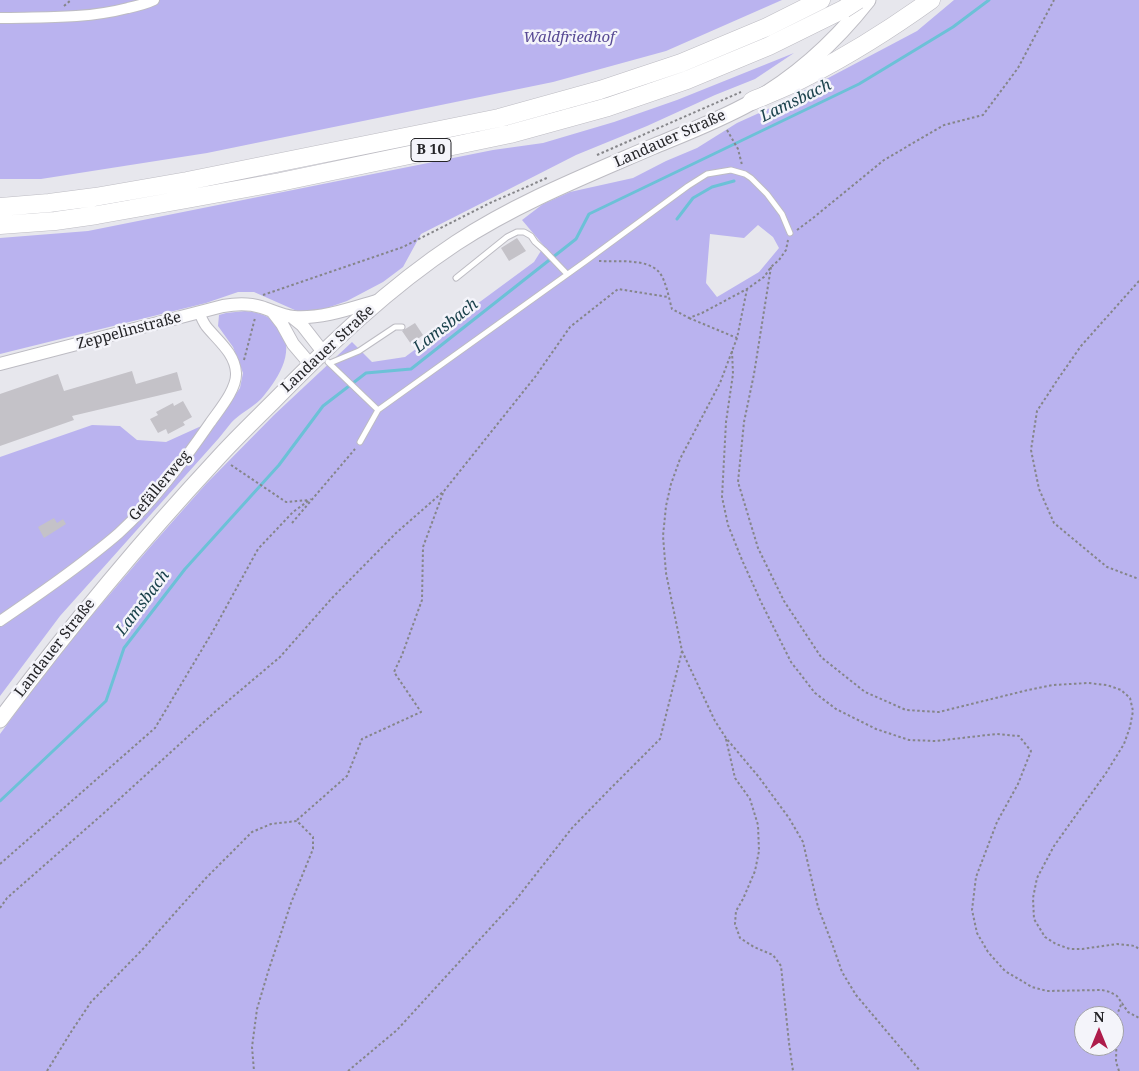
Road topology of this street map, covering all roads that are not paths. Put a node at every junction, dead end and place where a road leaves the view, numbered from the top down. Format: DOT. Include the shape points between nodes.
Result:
graph roads {
  1 [pos="154,0"];
  2 [pos="821,0"];
  3 [pos="868,0"];
  4 [pos="932,0"];
  5 [pos="851,4"];
  6 [pos="0,18"];
  7 [pos="747,96"];
  8 [pos="0,207"];
  9 [pos="0,225"];
  10 [pos="790,232"];
  11 [pos="567,274"];
  12 [pos="456,278"];
  13 [pos="382,299"];
  14 [pos="272,311"];
  15 [pos="199,312"];
  16 [pos="292,317"];
  17 [pos="402,327"];
  18 [pos="321,359"];
  19 [pos="0,364"];
  20 [pos="378,410"];
  21 [pos="360,442"];
  22 [pos="0,621"];
  23 [pos="0,720"];
  1 -- 6 [label="street" via="89,16"];
  2 -- 8 [label="highway, B 10" via="681,63 499,118 178,183 95,197"];
  3 -- 7 [label="main road, Landauer Straße" via="823,50 780,84"];
  4 -- 7 [label="highway" via="847,56 807,77"];
  5 -- 9 [label="highway, B 10" via="769,46 687,80 608,107 510,134 178,201 55,221"];
  7 -- 13 [label="main road, Landauer Straße" via="721,118 584,176 493,221 457,242"];
  10 -- 11 [label="lane" via="782,214 751,178 731,170 707,174"];
  11 -- 12 [label="lane" via="531,236 517,232"];
  11 -- 20 [label="lane"];
  13 -- 16 [label="street" via="348,310"];
  13 -- 18 [label="main road, Landauer Straße"];
  14 -- 15 [label="street, Zeppelinstraße" via="240,304"];
  14 -- 16 [label="street, Zeppelinstraße"];
  14 -- 18 [label="street" via="293,344"];
  15 -- 19 [label="street, Zeppelinstraße"];
  15 -- 22 [label="street, Gefällerweg" via="235,367 235,382 229,395 170,477 118,534"];
  16 -- 18 [label="street" via="302,325"];
  17 -- 18 [label="lane" via="395,327 359,350"];
  18 -- 20 [label="lane"];
  18 -- 23 [label="main road, Landauer Straße" via="219,457 153,530 110,579"];
  20 -- 21 [label="lane"];
}
